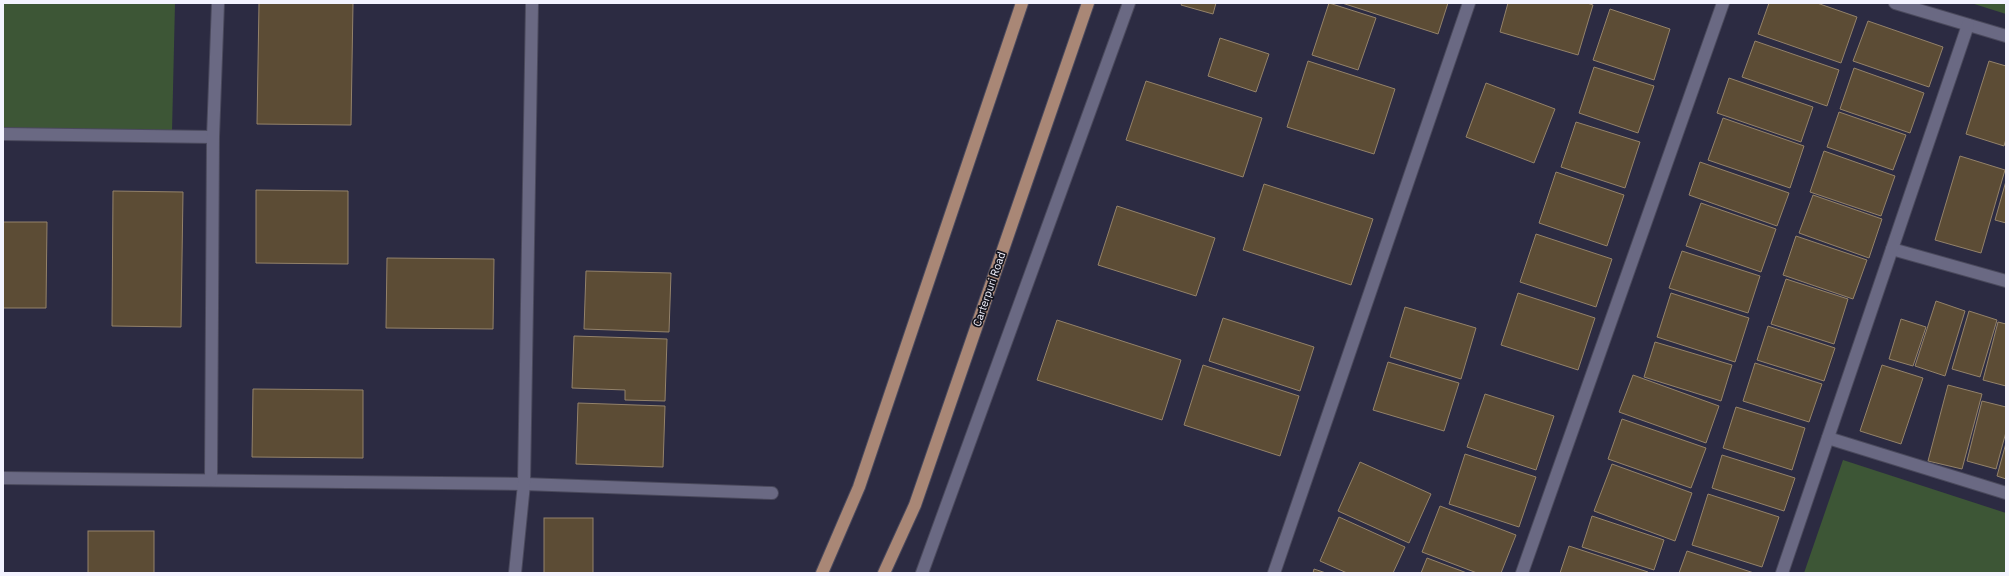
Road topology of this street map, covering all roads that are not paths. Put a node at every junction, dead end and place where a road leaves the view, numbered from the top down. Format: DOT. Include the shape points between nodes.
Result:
graph roads {
  1 [pos="218,3"];
  2 [pos="532,3"];
  3 [pos="1022,3"];
  4 [pos="1088,3"];
  5 [pos="1129,3"];
  6 [pos="1469,3"];
  7 [pos="1723,3"];
  8 [pos="1894,3"];
  9 [pos="1968,25"];
  10 [pos="2006,36"];
  11 [pos="3,134"];
  12 [pos="213,137"];
  13 [pos="1892,249"];
  14 [pos="2006,281"];
  15 [pos="1828,438"];
  16 [pos="3,478"];
  17 [pos="211,480"];
  18 [pos="524,484"];
  19 [pos="2006,492"];
  20 [pos="772,493"];
  21 [pos="515,573"];
  22 [pos="822,573"];
  23 [pos="884,573"];
  24 [pos="922,573"];
  25 [pos="1274,573"];
  26 [pos="1522,573"];
  27 [pos="1782,573"];
  1 -- 12 [label="street"];
  2 -- 18 [label="street"];
  3 -- 22 [label="main road" via="859,487"];
  4 -- 23 [label="main road, Carterpuri Road" via="915,505"];
  5 -- 24 [label="street"];
  6 -- 25 [label="street"];
  7 -- 26 [label="street"];
  8 -- 9 [label="street"];
  9 -- 10 [label="street"];
  9 -- 13 [label="street"];
  11 -- 12 [label="street"];
  12 -- 17 [label="street"];
  13 -- 14 [label="street"];
  13 -- 15 [label="street"];
  15 -- 19 [label="street"];
  15 -- 27 [label="street"];
  16 -- 17 [label="street"];
  17 -- 18 [label="street"];
  18 -- 20 [label="street"];
  18 -- 21 [label="street"];
}
